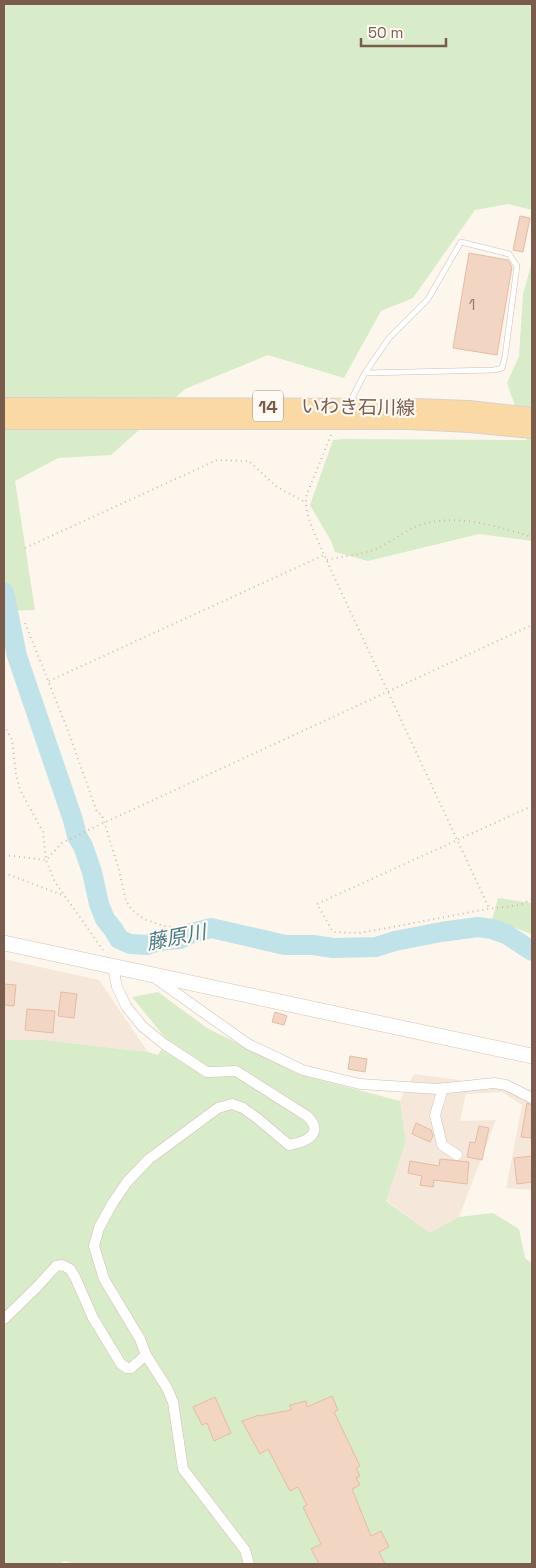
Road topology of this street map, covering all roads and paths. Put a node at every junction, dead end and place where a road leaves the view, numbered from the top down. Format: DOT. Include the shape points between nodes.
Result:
graph roads {
  1 [pos="365,373"];
  2 [pos="4,406"];
  3 [pos="348,406"];
  4 [pos="532,416"];
  5 [pos="4,421"];
  6 [pos="337,421"];
  7 [pos="532,430"];
  8 [pos="305,502"];
  9 [pos="532,537"];
  10 [pos="24,548"];
  11 [pos="324,555"];
  12 [pos="327,560"];
  13 [pos="24,623"];
  14 [pos="532,625"];
  15 [pos="48,682"];
  16 [pos="389,692"];
  17 [pos="4,725"];
  18 [pos="532,806"];
  19 [pos="104,823"];
  20 [pos="457,840"];
  21 [pos="4,855"];
  22 [pos="46,860"];
  23 [pos="4,873"];
  24 [pos="64,896"];
  25 [pos="532,899"];
  26 [pos="489,908"];
  27 [pos="190,924"];
  28 [pos="4,943"];
  29 [pos="114,967"];
  30 [pos="152,976"];
  31 [pos="532,1056"];
  32 [pos="443,1088"];
  33 [pos="532,1098"];
  34 [pos="457,1155"];
  35 [pos="4,1319"];
  36 [pos="146,1355"];
  37 [pos="249,1564"];
  1 -- 1 [label="lane" via="502,368 518,266 509,254 461,242 428,299 388,338"];
  1 -- 3 [label="lane"];
  2 -- 3 [label="main road, いわき石川線 / 14"];
  3 -- 4 [label="main road, いわき石川線 / 14" via="469,409"];
  5 -- 6 [label="main road, いわき石川線 / 14"];
  6 -- 7 [label="main road, いわき石川線 / 14" via="470,424"];
  6 -- 8 [label="path"];
  8 -- 10 [label="path" via="277,487 249,461 217,460"];
  8 -- 11 [label="path"];
  9 -- 12 [label="path" via="474,522 441,521 406,531 377,548"];
  11 -- 12 [label="path"];
  11 -- 15 [label="path"];
  12 -- 16 [label="path"];
  13 -- 15 [label="path"];
  14 -- 16 [label="path"];
  15 -- 19 [label="path" via="96,812 102,815"];
  16 -- 19 [label="path"];
  16 -- 20 [label="path"];
  17 -- 22 [label="path" via="14,747 20,790 43,832"];
  18 -- 20 [label="path"];
  19 -- 22 [label="path" via="62,843"];
  19 -- 27 [label="path" via="126,902 132,910 163,926"];
  20 -- 25 [label="path" via="317,904 333,932 360,933 520,905"];
  20 -- 26 [label="path"];
  21 -- 22 [label="path"];
  22 -- 24 [label="path"];
  23 -- 24 [label="path"];
  24 -- 29 [label="path"];
  28 -- 29 [label="street"];
  29 -- 30 [label="street"];
  29 -- 36 [label="street" via="117,986 126,1006 142,1026 164,1044 207,1072 236,1071 306,1116 314,1122 315,1130 311,1137 289,1145 257,1118 232,1104 218,1108 186,1130 149,1159 127,1182 99,1228 94,1246 104,1279"];
  30 -- 31 [label="street"];
  30 -- 32 [label="street" via="248,1044 303,1070 360,1084"];
  32 -- 33 [label="street" via="494,1083 506,1085"];
  32 -- 34 [label="street" via="435,1115 442,1145"];
  35 -- 36 [label="street" via="56,1266 62,1265 70,1268 75,1276 92,1318 121,1364 131,1368"];
  36 -- 37 [label="street" via="173,1402 183,1469 245,1550"];
}
